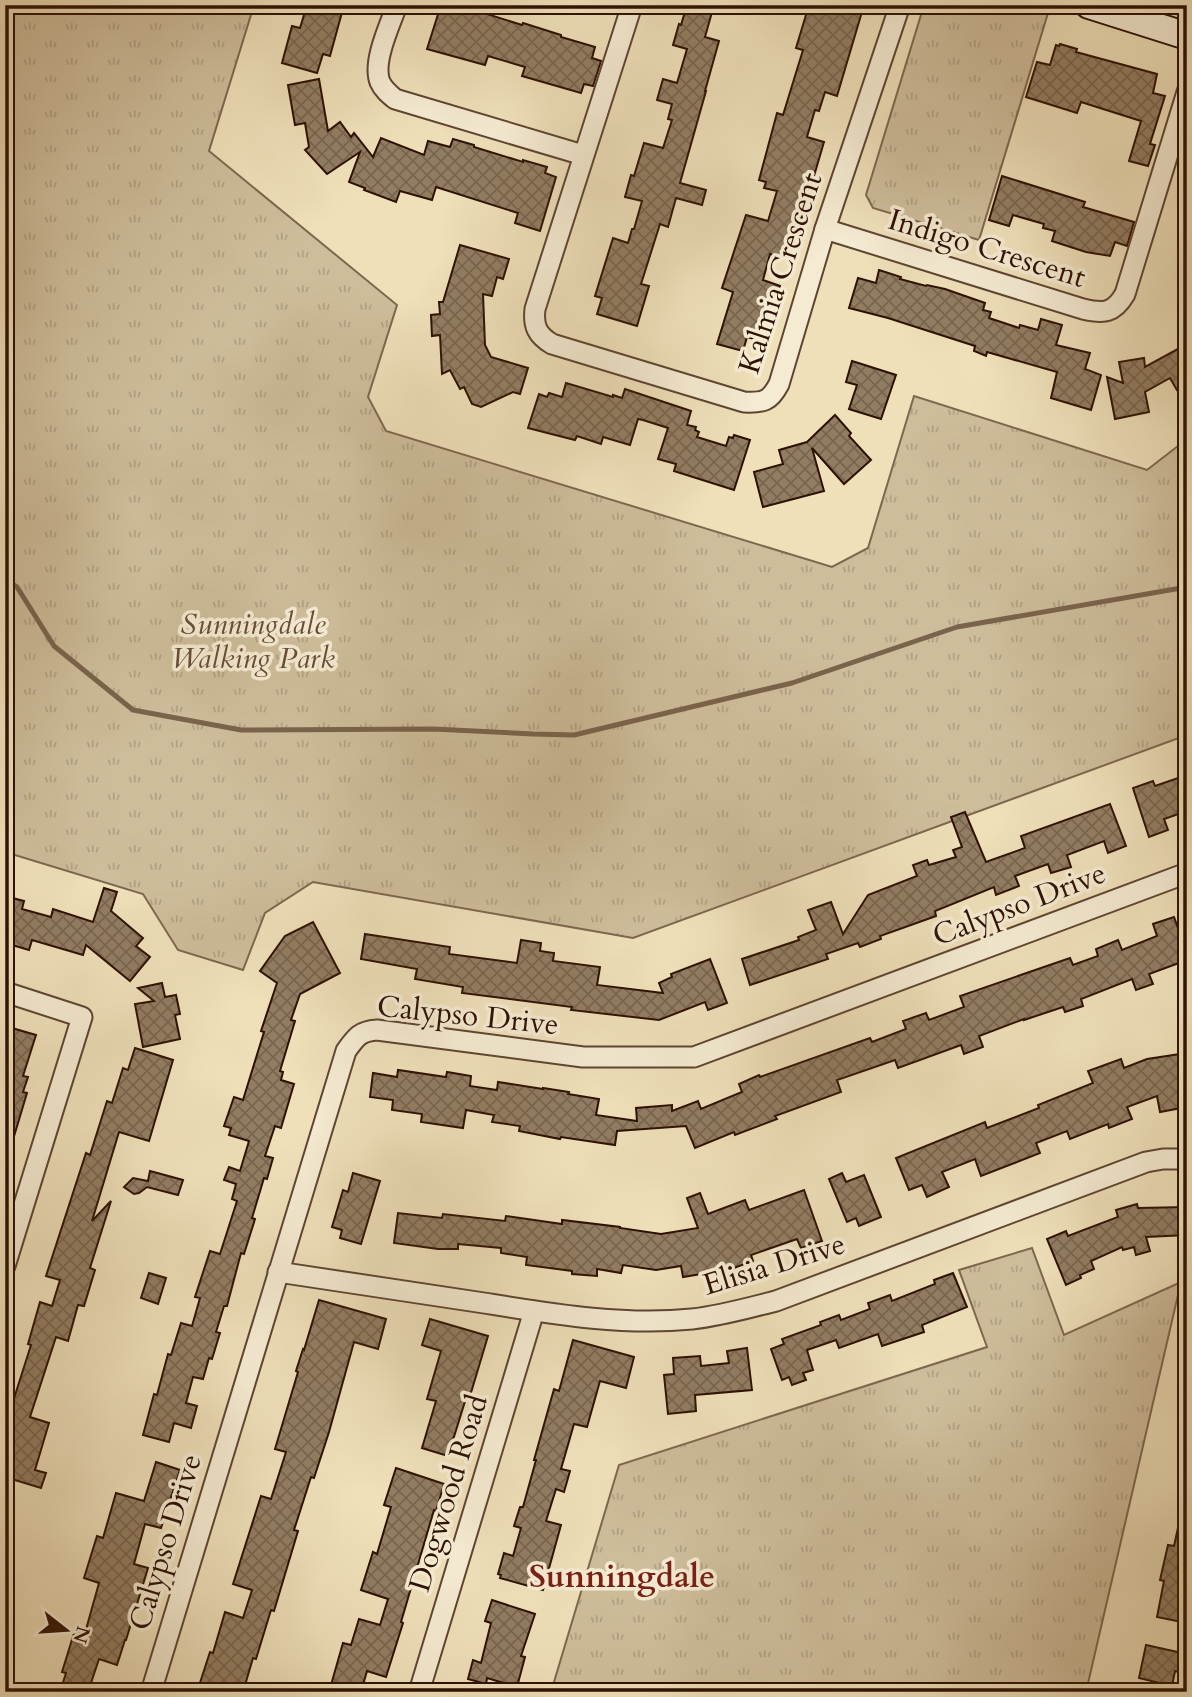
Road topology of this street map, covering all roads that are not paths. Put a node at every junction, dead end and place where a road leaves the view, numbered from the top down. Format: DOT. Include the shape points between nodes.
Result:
graph roads {
  1 [pos="397,5"];
  2 [pos="632,5"];
  3 [pos="900,5"];
  4 [pos="1089,5"];
  5 [pos="1116,9"];
  6 [pos="1187,36"];
  7 [pos="1187,92"];
  8 [pos="583,155"];
  9 [pos="825,229"];
  10 [pos="1187,873"];
  11 [pos="5,992"];
  12 [pos="1187,1159"];
  13 [pos="5,1266"];
  14 [pos="278,1272"];
  15 [pos="534,1311"];
  16 [pos="151,1692"];
  17 [pos="419,1692"];
  1 -- 8 [label="street" via="377,70 385,91 395,99"];
  2 -- 8 [label="street, Kalmia Crescent"];
  3 -- 9 [label="street, Kalmia Crescent"];
  4 -- 5 [label="street"];
  5 -- 6 [label="street"];
  7 -- 9 [label="street, Indigo Crescent" via="1125,294 1110,311 1083,309"];
  8 -- 9 [label="street, Kalmia Crescent" via="534,320 542,338 576,352 744,402 766,401 779,384"];
  10 -- 14 [label="street, Calypso Drive" via="694,1057 583,1057 366,1031 346,1051"];
  11 -- 13 [label="street" via="82,1017"];
  12 -- 15 [label="street, Elisia Drive" via="1146,1162 776,1301 729,1312 692,1319 643,1320"];
  14 -- 15 [label="street, Elisia Drive"];
  14 -- 16 [label="street, Calypso Drive"];
  15 -- 17 [label="street, Dogwood Road"];
}
